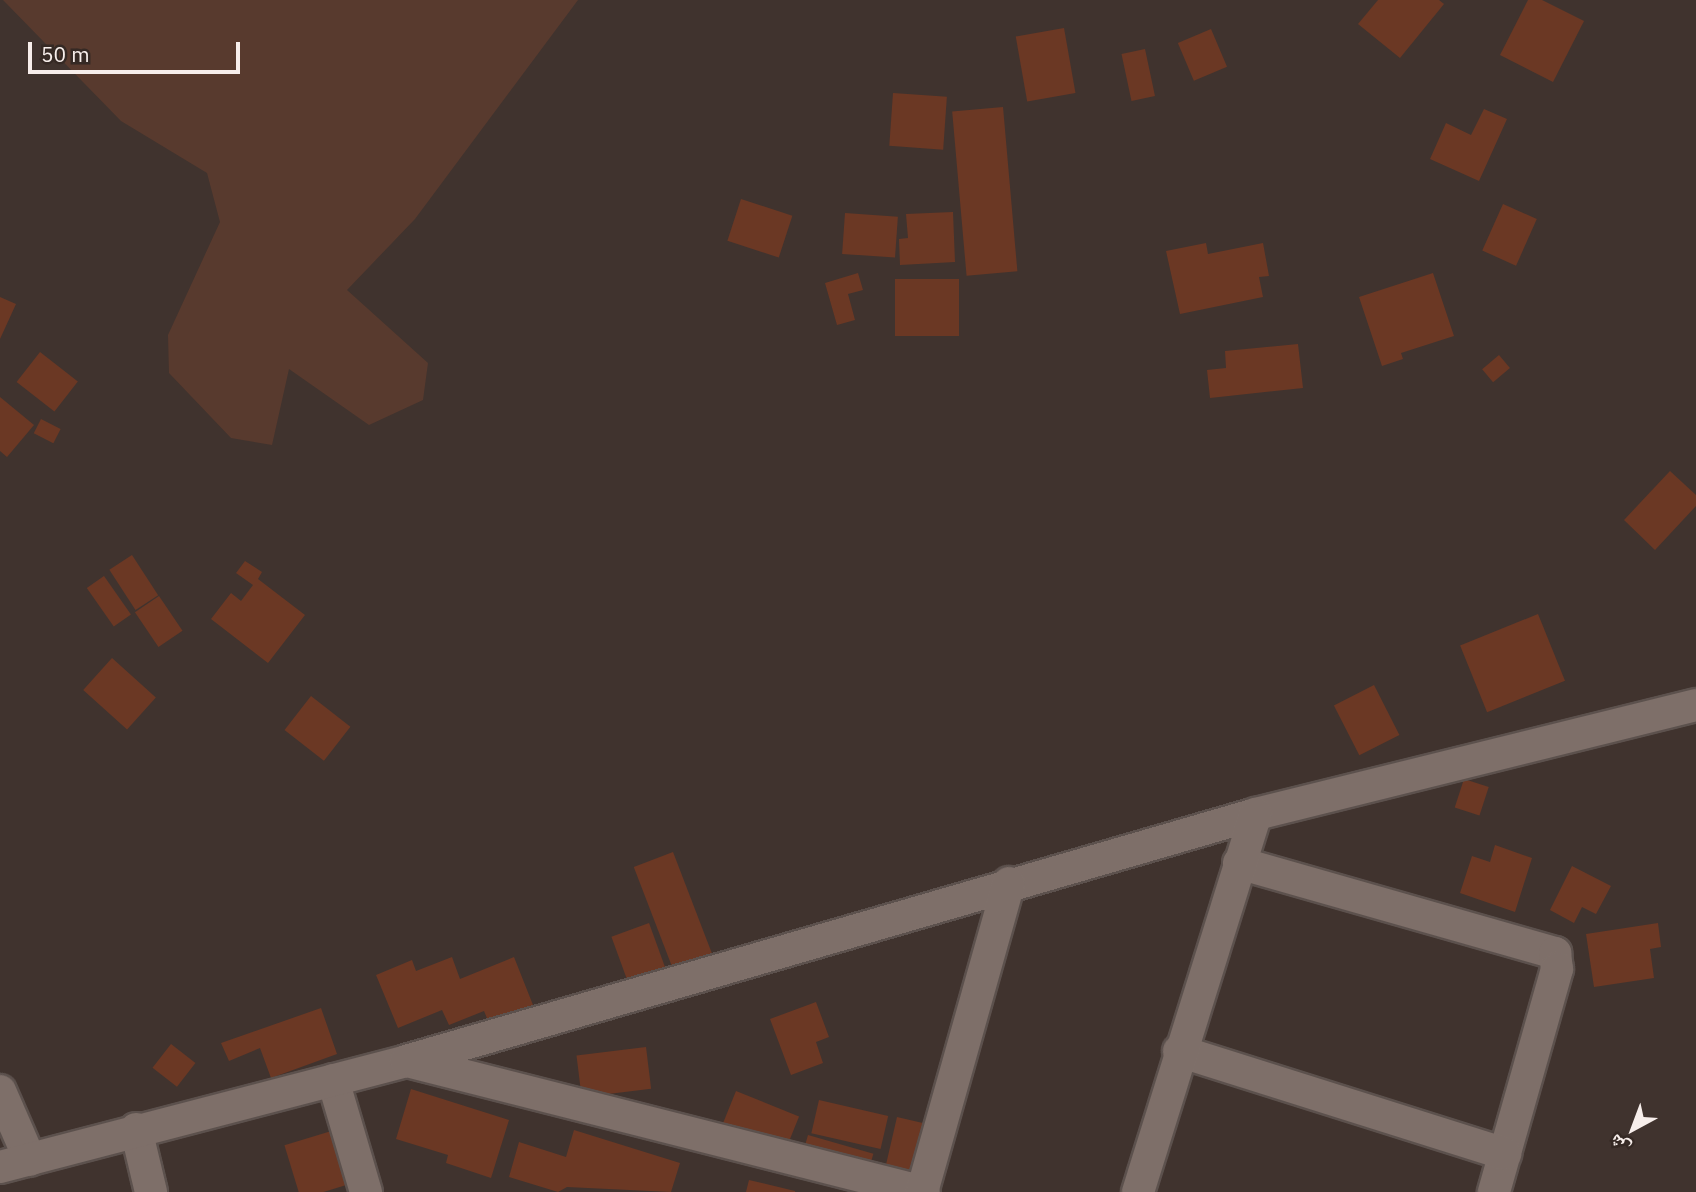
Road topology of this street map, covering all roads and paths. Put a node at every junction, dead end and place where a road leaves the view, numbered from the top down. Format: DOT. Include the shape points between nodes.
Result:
graph roads {
  1 [pos="1696,705"];
  2 [pos="1256,814"];
  3 [pos="1239,863"];
  4 [pos="1009,883"];
  5 [pos="1179,1051"];
  6 [pos="405,1060"];
  7 [pos="333,1080"];
  8 [pos="0,1091"];
  9 [pos="136,1129"];
  10 [pos="1504,1154"];
  11 [pos="15,1163"];
  12 [pos="151,1192"];
  13 [pos="366,1192"];
  14 [pos="923,1192"];
  15 [pos="1138,1192"];
  16 [pos="1494,1192"];
  1 -- 2 [label="street"];
  2 -- 3 [label="street"];
  2 -- 4 [label="street"];
  3 -- 5 [label="street"];
  3 -- 10 [label="street" via="1555,953 1558,969"];
  4 -- 6 [label="street"];
  4 -- 14 [label="street"];
  5 -- 10 [label="street"];
  5 -- 15 [label="street"];
  6 -- 7 [label="street"];
  6 -- 14 [label="street"];
  7 -- 9 [label="street"];
  7 -- 13 [label="street"];
  8 -- 11 [label="street"];
  9 -- 11 [label="street"];
  9 -- 12 [label="street"];
  10 -- 16 [label="street"];
}
